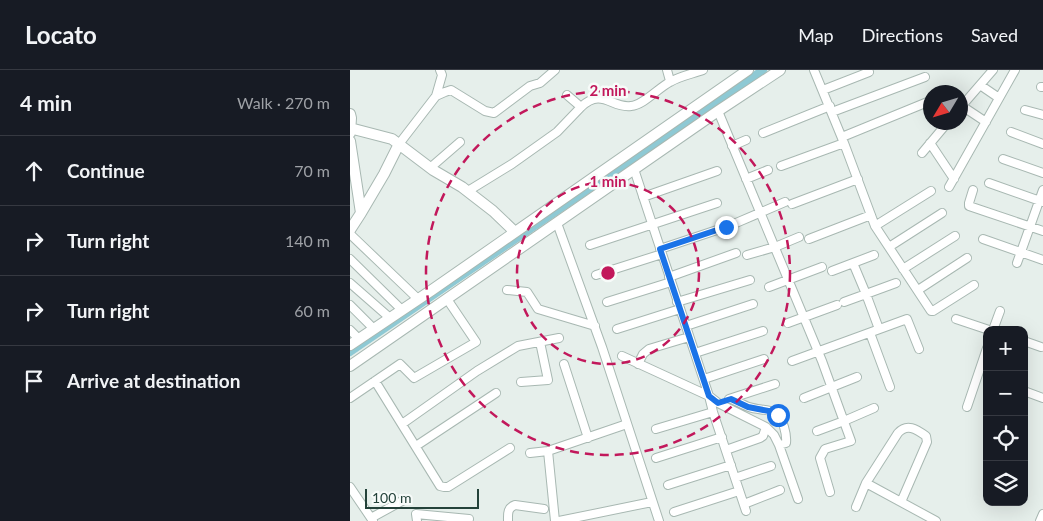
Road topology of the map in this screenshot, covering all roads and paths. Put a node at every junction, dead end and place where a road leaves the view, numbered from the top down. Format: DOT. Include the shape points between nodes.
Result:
graph roads {
  1 [pos="440,70"];
  2 [pos="554,70"];
  3 [pos="667,70"];
  4 [pos="703,70"];
  5 [pos="746,70"];
  6 [pos="780,70"];
  7 [pos="814,70"];
  8 [pos="993,70"];
  9 [pos="1015,70"];
  10 [pos="869,72"];
  11 [pos="924,77"];
  12 [pos="670,82"];
  13 [pos="980,85"];
  14 [pos="823,90"];
  15 [pos="567,95"];
  16 [pos="436,96"];
  17 [pos="1000,98"];
  18 [pos="968,99"];
  19 [pos="923,104"];
  20 [pos="581,107"];
  21 [pos="831,109"];
  22 [pos="1026,110"];
  23 [pos="968,111"];
  24 [pos="718,112"];
  25 [pos="350,114"];
  26 [pos="1043,115"];
  27 [pos="986,122"];
  28 [pos="350,128"];
  29 [pos="941,130"];
  30 [pos="1011,132"];
  31 [pos="763,133"];
  32 [pos="350,140"];
  33 [pos="746,140"];
  34 [pos="843,140"];
  35 [pos="460,142"];
  36 [pos="399,144"];
  37 [pos="930,144"];
  38 [pos="1043,144"];
  39 [pos="732,146"];
  40 [pos="922,153"];
  41 [pos="624,156"];
  42 [pos="1003,159"];
  43 [pos="781,166"];
  44 [pos="430,168"];
  45 [pos="634,169"];
  46 [pos="768,170"];
  47 [pos="717,171"];
  48 [pos="1043,174"];
  49 [pos="746,179"];
  50 [pos="858,179"];
  51 [pos="954,180"];
  52 [pos="989,183"];
  53 [pos="950,187"];
  54 [pos="973,190"];
  55 [pos="1043,190"];
  56 [pos="468,191"];
  57 [pos="931,191"];
  58 [pos="643,197"];
  59 [pos="1041,202"];
  60 [pos="717,203"];
  61 [pos="360,213"];
  62 [pos="761,213"];
  63 [pos="942,213"];
  64 [pos="871,215"];
  65 [pos="557,222"];
  66 [pos="736,223"];
  67 [pos="652,224"];
  68 [pos="875,226"];
  69 [pos="1030,226"];
  70 [pos="726,227"];
  71 [pos="1043,231"];
  72 [pos="350,232"];
  73 [pos="515,232"];
  74 [pos="955,236"];
  75 [pos="799,237"];
  76 [pos="809,239"];
  77 [pos="984,239"];
  78 [pos="590,244"];
  79 [pos="775,247"];
  80 [pos="889,247"];
  81 [pos="661,252"];
  82 [pos="1021,252"];
  83 [pos="736,253"];
  84 [pos="747,255"];
  85 [pos="874,255"];
  86 [pos="968,258"];
  87 [pos="350,259"];
  88 [pos="1043,260"];
  89 [pos="853,263"];
  90 [pos="1017,263"];
  91 [pos="822,267"];
  92 [pos="903,269"];
  93 [pos="832,271"];
  94 [pos="596,275"];
  95 [pos="670,279"];
  96 [pos="750,280"];
  97 [pos="788,280"];
  98 [pos="350,283"];
  99 [pos="896,283"];
  100 [pos="974,284"];
  101 [pos="770,287"];
  102 [pos="507,290"];
  103 [pos="918,290"];
  104 [pos="866,294"];
  105 [pos="418,299"];
  106 [pos="447,299"];
  107 [pos="607,302"];
  108 [pos="753,304"];
  109 [pos="350,305"];
  110 [pos="679,305"];
  111 [pos="402,310"];
  112 [pos="1000,310"];
  113 [pos="804,317"];
  114 [pos="390,318"];
  115 [pos="956,319"];
  116 [pos="788,323"];
  117 [pos="595,326"];
  118 [pos="686,326"];
  119 [pos="994,326"];
  120 [pos="983,328"];
  121 [pos="374,329"];
  122 [pos="617,329"];
  123 [pos="879,329"];
  124 [pos="350,330"];
  125 [pos="763,331"];
  126 [pos="870,333"];
  127 [pos="689,337"];
  128 [pos="559,338"];
  129 [pos="354,342"];
  130 [pos="540,342"];
  131 [pos="1028,342"];
  132 [pos="1041,347"];
  133 [pos="918,350"];
  134 [pos="818,352"];
  135 [pos="695,353"];
  136 [pos="622,356"];
  137 [pos="764,359"];
  138 [pos="983,359"];
  139 [pos="792,362"];
  140 [pos="564,364"];
  141 [pos="638,364"];
  142 [pos="350,366"];
  143 [pos="978,373"];
  144 [pos="983,375"];
  145 [pos="857,377"];
  146 [pos="704,379"];
  147 [pos="375,381"];
  148 [pos="521,382"];
  149 [pos="775,384"];
  150 [pos="890,387"];
  151 [pos="832,388"];
  152 [pos="1028,392"];
  153 [pos="496,393"];
  154 [pos="709,396"];
  155 [pos="350,398"];
  156 [pos="804,398"];
  157 [pos="1043,398"];
  158 [pos="731,399"];
  159 [pos="718,403"];
  160 [pos="966,407"];
  161 [pos="874,408"];
  162 [pos="713,412"];
  163 [pos="844,421"];
  164 [pos="402,424"];
  165 [pos="627,424"];
  166 [pos="766,427"];
  167 [pos="656,429"];
  168 [pos="817,431"];
  169 [pos="722,437"];
  170 [pos="588,438"];
  171 [pos="779,445"];
  172 [pos="416,446"];
  173 [pos="510,448"];
  174 [pos="726,450"];
  175 [pos="548,451"];
  176 [pos="530,453"];
  177 [pos="656,458"];
  178 [pos="731,465"];
  179 [pos="771,466"];
  180 [pos="735,478"];
  181 [pos="866,483"];
  182 [pos="668,485"];
  183 [pos="350,487"];
  184 [pos="780,490"];
  185 [pos="740,491"];
  186 [pos="830,492"];
  187 [pos="798,499"];
  188 [pos="402,501"];
  189 [pos="652,502"];
  190 [pos="901,502"];
  191 [pos="856,507"];
  192 [pos="544,509"];
  193 [pos="674,512"];
  194 [pos="1043,514"];
  195 [pos="372,519"];
  196 [pos="469,519"];
  197 [pos="417,521"];
  198 [pos="508,521"];
  199 [pos="557,521"];
  200 [pos="659,521"];
  201 [pos="936,521"];
  202 [pos="1040,521"];
  1 -- 16 [label="street" via="442,74"];
  2 -- 16 [label="street" via="494,113 484,111 451,90"];
  3 -- 12 [label="street"];
  4 -- 12 [label="street"];
  5 -- 41 [label="street"];
  6 -- 24 [label="street"];
  7 -- 14 [label="street"];
  8 -- 13 [label="street"];
  9 -- 17 [label="street"];
  10 -- 14 [label="street"];
  11 -- 21 [label="street"];
  12 -- 20 [label="street" via="636,106 593,99"];
  13 -- 17 [label="street"];
  13 -- 18 [label="street"];
  14 -- 21 [label="street"];
  15 -- 20 [label="street"];
  16 -- 36 [label="street"];
  17 -- 27 [label="street"];
  19 -- 34 [label="street"];
  20 -- 56 [label="street" via="557,132"];
  21 -- 31 [label="street"];
  21 -- 34 [label="street"];
  22 -- 26 [label="street"];
  23 -- 27 [label="street"];
  24 -- 39 [label="street"];
  24 -- 45 [label="street"];
  25 -- 28 [label="street"];
  27 -- 51 [label="street"];
  28 -- 32 [label="street"];
  28 -- 36 [label="street" via="392,139"];
  29 -- 37 [label="street"];
  30 -- 38 [label="street"];
  32 -- 61 [label="street"];
  33 -- 39 [label="street"];
  34 -- 43 [label="street"];
  34 -- 50 [label="street"];
  35 -- 44 [label="street"];
  36 -- 44 [label="street"];
  36 -- 61 [label="street"];
  37 -- 40 [label="street"];
  37 -- 51 [label="street"];
  39 -- 49 [label="street"];
  41 -- 45 [label="street"];
  41 -- 73 [label="street"];
  42 -- 48 [label="street"];
  44 -- 56 [label="street"];
  45 -- 58 [label="street"];
  45 -- 65 [label="street"];
  46 -- 49 [label="street"];
  47 -- 58 [label="street"];
  49 -- 62 [label="street"];
  50 -- 62 [label="street"];
  50 -- 64 [label="street"];
  51 -- 53 [label="street"];
  52 -- 59 [label="street"];
  54 -- 69 [label="street" via="969,206"];
  55 -- 59 [label="street"];
  56 -- 73 [label="street"];
  57 -- 68 [label="street"];
  58 -- 67 [label="street"];
  59 -- 69 [label="street"];
  60 -- 67 [label="street"];
  61 -- 72 [label="street"];
  62 -- 66 [label="street"];
  62 -- 79 [label="street"];
  63 -- 80 [label="street"];
  64 -- 68 [label="street"];
  64 -- 76 [label="street"];
  65 -- 106 [label="street"];
  65 -- 117 [label="street"];
  67 -- 78 [label="street"];
  67 -- 81 [label="street"];
  68 -- 80 [label="street"];
  69 -- 71 [label="street"];
  69 -- 82 [label="street"];
  70 -- 81 [label="street"];
  72 -- 105 [label="street"];
  73 -- 105 [label="street"];
  74 -- 92 [label="street"];
  75 -- 79 [label="street"];
  77 -- 82 [label="street"];
  79 -- 84 [label="street"];
  79 -- 97 [label="street"];
  80 -- 92 [label="street"];
  81 -- 94 [label="street"];
  81 -- 95 [label="street"];
  82 -- 88 [label="street"];
  82 -- 90 [label="street"];
  83 -- 95 [label="street"];
  85 -- 89 [label="street"];
  86 -- 103 [label="street"];
  87 -- 111 [label="street"];
  89 -- 93 [label="street"];
  89 -- 104 [label="street"];
  91 -- 97 [label="street"];
  92 -- 103 [label="street"];
  95 -- 107 [label="street"];
  95 -- 110 [label="street"];
  96 -- 110 [label="street"];
  97 -- 101 [label="street"];
  97 -- 113 [label="street"];
  98 -- 114 [label="street"];
  99 -- 104 [label="street"];
  100 -- 103 [label="street" via="933,311"];
  102 -- 117 [label="street" via="527,292 538,309"];
  104 -- 113 [label="street"];
  104 -- 123 [label="street"];
  105 -- 111 [label="street"];
  106 -- 142 [label="street"];
  106 -- 147 [label="street" via="476,342 414,378 400,364"];
  108 -- 118 [label="street"];
  109 -- 121 [label="street"];
  110 -- 118 [label="street"];
  110 -- 122 [label="street"];
  111 -- 114 [label="street"];
  112 -- 119 [label="street"];
  113 -- 116 [label="street"];
  113 -- 134 [label="street"];
  114 -- 121 [label="street"];
  115 -- 120 [label="street"];
  117 -- 165 [label="street"];
  118 -- 127 [label="street"];
  121 -- 129 [label="street"];
  123 -- 126 [label="street"];
  123 -- 133 [label="street" via="907,319"];
  124 -- 129 [label="street"];
  125 -- 135 [label="street"];
  126 -- 134 [label="street"];
  126 -- 150 [label="street"];
  127 -- 135 [label="street"];
  127 -- 141 [label="street" via="649,349"];
  128 -- 130 [label="street"];
  130 -- 148 [label="street" via="548,380"];
  130 -- 164 [label="street" via="518,346"];
  131 -- 132 [label="street"];
  134 -- 139 [label="street"];
  134 -- 151 [label="street"];
  135 -- 146 [label="street"];
  136 -- 141 [label="street"];
  137 -- 146 [label="street"];
  138 -- 143 [label="street"];
  140 -- 170 [label="street"];
  141 -- 154 [label="street"];
  143 -- 144 [label="street"];
  143 -- 160 [label="street"];
  145 -- 151 [label="street"];
  146 -- 154 [label="street"];
  147 -- 155 [label="street"];
  147 -- 164 [label="street"];
  149 -- 158 [label="street"];
  151 -- 156 [label="street"];
  151 -- 163 [label="street"];
  152 -- 157 [label="street"];
  153 -- 172 [label="street"];
  154 -- 159 [label="street"];
  154 -- 162 [label="street"];
  158 -- 159 [label="street"];
  158 -- 171 [label="street" via="778,415 787,440"];
  159 -- 166 [label="street"];
  161 -- 163 [label="street"];
  162 -- 167 [label="street"];
  162 -- 169 [label="street"];
  163 -- 168 [label="street"];
  163 -- 186 [label="street" via="851,441 825,449 820,458"];
  164 -- 172 [label="street"];
  165 -- 170 [label="street"];
  165 -- 189 [label="street"];
  166 -- 171 [label="street"];
  166 -- 174 [label="street" via="760,438"];
  169 -- 174 [label="street"];
  169 -- 177 [label="street"];
  170 -- 175 [label="street"];
  171 -- 187 [label="street"];
  172 -- 173 [label="street" via="440,486 444,487"];
  174 -- 178 [label="street"];
  175 -- 176 [label="street"];
  175 -- 199 [label="street"];
  178 -- 180 [label="street"];
  178 -- 182 [label="street"];
  179 -- 180 [label="street"];
  180 -- 185 [label="street"];
  181 -- 190 [label="street"];
  181 -- 190 [label="street" via="902,428 917,430 926,436 927,442"];
  181 -- 191 [label="street"];
  183 -- 195 [label="street"];
  184 -- 185 [label="street" via="745,507"];
  185 -- 193 [label="street"];
  188 -- 195 [label="street"];
  189 -- 199 [label="street"];
  189 -- 200 [label="street"];
  190 -- 201 [label="street"];
  192 -- 198 [label="street" via="511,506"];
  194 -- 202 [label="street"];
  196 -- 197 [label="street" via="416,514"];
}
